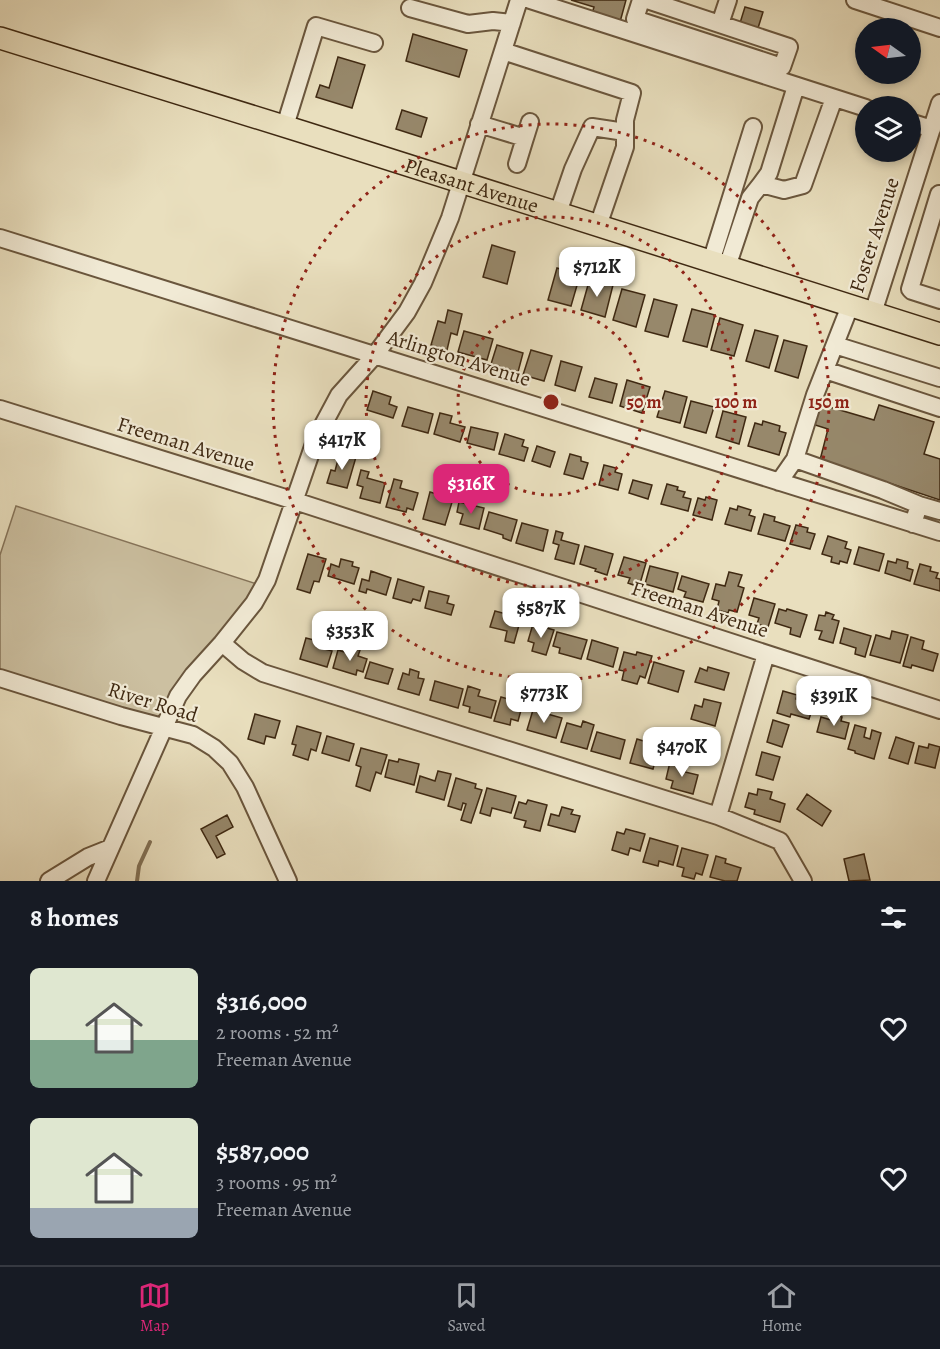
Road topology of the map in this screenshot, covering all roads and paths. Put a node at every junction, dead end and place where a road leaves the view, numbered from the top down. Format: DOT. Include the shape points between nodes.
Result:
graph roads {
  1 [pos="519,0"];
  2 [pos="530,0"];
  3 [pos="641,0"];
  4 [pos="647,0"];
  5 [pos="728,0"];
  6 [pos="859,1"];
  7 [pos="410,8"];
  8 [pos="512,23"];
  9 [pos="720,24"];
  10 [pos="632,25"];
  11 [pos="940,28"];
  12 [pos="0,38"];
  13 [pos="374,43"];
  14 [pos="503,51"];
  15 [pos="796,86"];
  16 [pos="834,98"];
  17 [pos="940,103"];
  18 [pos="855,105"];
  19 [pos="530,122"];
  20 [pos="479,124"];
  21 [pos="285,126"];
  22 [pos="921,126"];
  23 [pos="753,127"];
  24 [pos="932,129"];
  25 [pos="625,132"];
  26 [pos="525,138"];
  27 [pos="933,148"];
  28 [pos="517,164"];
  29 [pos="460,182"];
  30 [pos="761,184"];
  31 [pos="914,186"];
  32 [pos="940,194"];
  33 [pos="558,213"];
  34 [pos="598,226"];
  35 [pos="0,237"];
  36 [pos="719,264"];
  37 [pos="940,300"];
  38 [pos="850,306"];
  39 [pos="873,313"];
  40 [pos="940,334"];
  41 [pos="835,345"];
  42 [pos="375,355"];
  43 [pos="825,370"];
  44 [pos="940,378"];
  45 [pos="940,408"];
  46 [pos="0,409"];
  47 [pos="795,459"];
  48 [pos="779,482"];
  49 [pos="295,501"];
  50 [pos="919,505"];
  51 [pos="940,511"];
  52 [pos="913,524"];
  53 [pos="940,532"];
  54 [pos="222,643"];
  55 [pos="766,654"];
  56 [pos="0,678"];
  57 [pos="940,710"];
  58 [pos="164,726"];
  59 [pos="718,816"];
  60 [pos="108,849"];
  61 [pos="49,881"];
  62 [pos="96,881"];
  63 [pos="288,881"];
  64 [pos="803,881"];
  1 -- 8 [label="street"];
  2 -- 10 [label="street"];
  3 -- 10 [label="street"];
  4 -- 9 [label="street"];
  5 -- 9 [label="street"];
  6 -- 11 [label="street"];
  7 -- 8 [label="street" via="468,24"];
  8 -- 14 [label="street"];
  9 -- 10 [label="street" via="789,47 782,67"];
  10 -- 15 [label="street"];
  12 -- 21 [label="main road, Pleasant Avenue"];
  13 -- 21 [label="street" via="316,26"];
  14 -- 20 [label="street"];
  14 -- 25 [label="street" via="632,93"];
  15 -- 16 [label="street"];
  15 -- 30 [label="street" via="769,172"];
  16 -- 18 [label="street"];
  16 -- 30 [label="street" via="803,185 784,190"];
  17 -- 24 [label="street, Foster Avenue"];
  19 -- 26 [label="street"];
  20 -- 26 [label="street"];
  20 -- 29 [label="street"];
  21 -- 29 [label="main road, Pleasant Avenue"];
  22 -- 24 [label="street"];
  23 -- 36 [label="street"];
  24 -- 27 [label="street, Foster Avenue"];
  25 -- 33 [label="street" via="592,127"];
  25 -- 34 [label="street" via="626,147"];
  26 -- 28 [label="street"];
  27 -- 31 [label="street, Foster Avenue"];
  29 -- 33 [label="main road, Pleasant Avenue"];
  29 -- 42 [label="street" via="445,233 423,283"];
  30 -- 36 [label="street" via="750,198"];
  31 -- 32 [label="street"];
  31 -- 39 [label="street, Foster Avenue"];
  32 -- 37 [label="street" via="910,289"];
  33 -- 34 [label="main road, Pleasant Avenue"];
  34 -- 36 [label="main road, Pleasant Avenue"];
  35 -- 42 [label="street, Arlington Avenue"];
  36 -- 38 [label="main road, Pleasant Avenue"];
  38 -- 39 [label="main road, Pleasant Avenue"];
  38 -- 41 [label="street"];
  39 -- 40 [label="main road, Pleasant Avenue"];
  41 -- 43 [label="street"];
  41 -- 44 [label="street"];
  42 -- 48 [label="street, Arlington Avenue"];
  42 -- 49 [label="street" via="339,395 316,438"];
  43 -- 45 [label="street"];
  43 -- 47 [label="street"];
  46 -- 49 [label="street, Freeman Avenue"];
  47 -- 48 [label="street"];
  47 -- 50 [label="street"];
  48 -- 52 [label="street, Arlington Avenue"];
  49 -- 54 [label="street" via="267,580"];
  49 -- 55 [label="street, Freeman Avenue"];
  50 -- 51 [label="street"];
  50 -- 52 [label="street"];
  52 -- 53 [label="street, Arlington Avenue"];
  54 -- 58 [label="street" via="178,696"];
  54 -- 59 [label="street" via="263,673"];
  55 -- 57 [label="street, Freeman Avenue"];
  55 -- 59 [label="street"];
  56 -- 58 [label="street, River Road"];
  58 -- 60 [label="street"];
  58 -- 63 [label="street, River Road" via="193,735 230,763"];
  59 -- 64 [label="street" via="780,841"];
  60 -- 61 [label="street"];
  60 -- 62 [label="street"];
}
